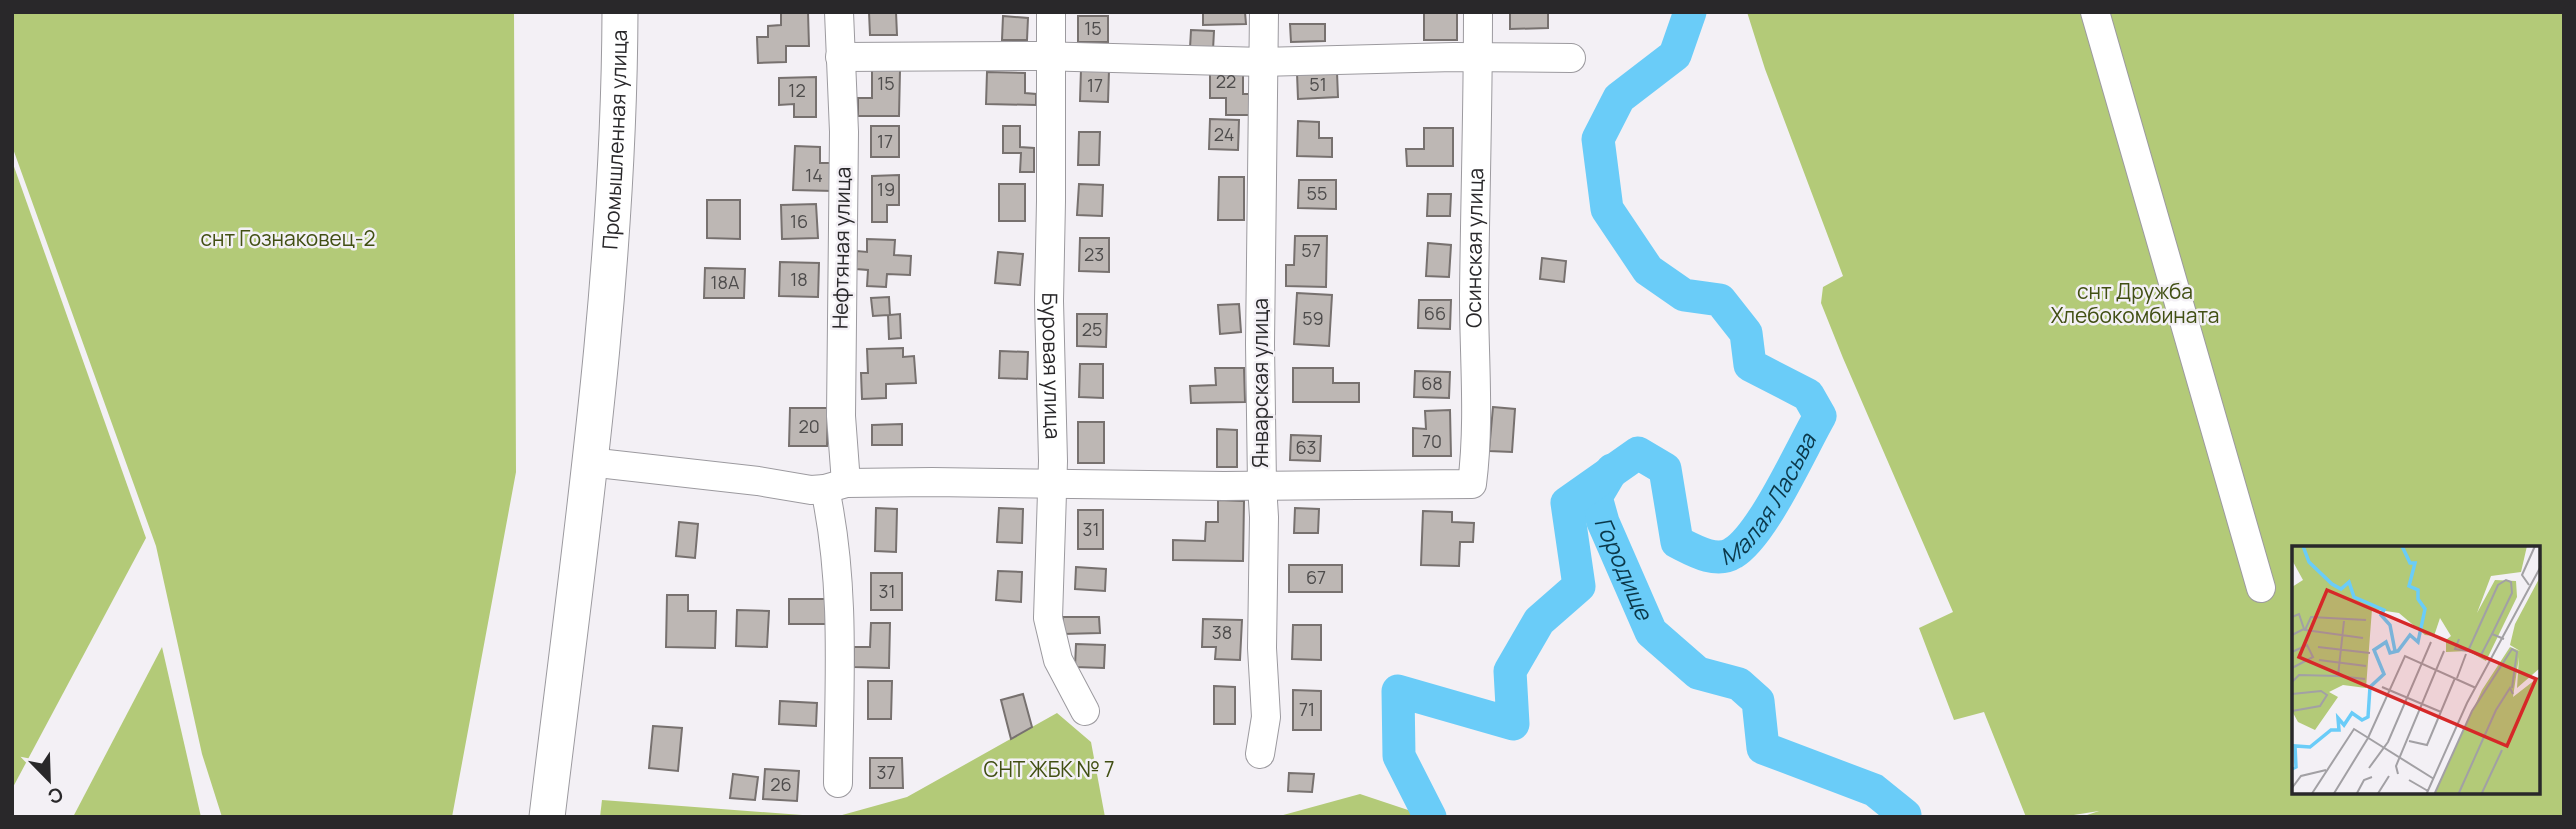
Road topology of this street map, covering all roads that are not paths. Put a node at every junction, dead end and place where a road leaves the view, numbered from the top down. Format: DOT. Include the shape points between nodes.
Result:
graph roads {
  1 [pos="620,12"];
  2 [pos="839,12"];
  3 [pos="1051,12"];
  4 [pos="1264,12"];
  5 [pos="1478,12"];
  6 [pos="2095,12"];
  7 [pos="840,57"];
  8 [pos="1050,57"];
  9 [pos="1476,57"];
  10 [pos="1571,58"];
  11 [pos="1264,62"];
  12 [pos="589,462"];
  13 [pos="1052,484"];
  14 [pos="1262,485"];
  15 [pos="836,486"];
  16 [pos="2261,588"];
  17 [pos="1085,711"];
  18 [pos="1260,754"];
  19 [pos="838,783"];
  20 [pos="547,817"];
  1 -- 12 [label="main road, Промышленная улица" via="610,267"];
  2 -- 7 [label="street, Нефтяная улица"];
  3 -- 8 [label="street, Буровая улица"];
  4 -- 11 [label="street, Январская улица"];
  5 -- 9 [label="street, Осинская улица"];
  6 -- 16 [label="street"];
  7 -- 8 [label="street"];
  7 -- 15 [label="street, Нефтяная улица" via="844,132"];
  8 -- 11 [label="street"];
  8 -- 13 [label="street, Буровая улица"];
  9 -- 10 [label="street"];
  9 -- 11 [label="street"];
  9 -- 14 [label="street, Осинская улица" via="1476,434 1472,484"];
  11 -- 14 [label="street, Январская улица"];
  12 -- 15 [label="street" via="811,490"];
  12 -- 20 [label="main road, Промышленная улица"];
  13 -- 14 [label="street"];
  13 -- 15 [label="street"];
  13 -- 17 [label="street, Буровая улица" via="1048,618 1058,660"];
  14 -- 18 [label="street, Январская улица" via="1266,717"];
  15 -- 19 [label="street, Нефтяная улица" via="834,538 841,614"];
}
